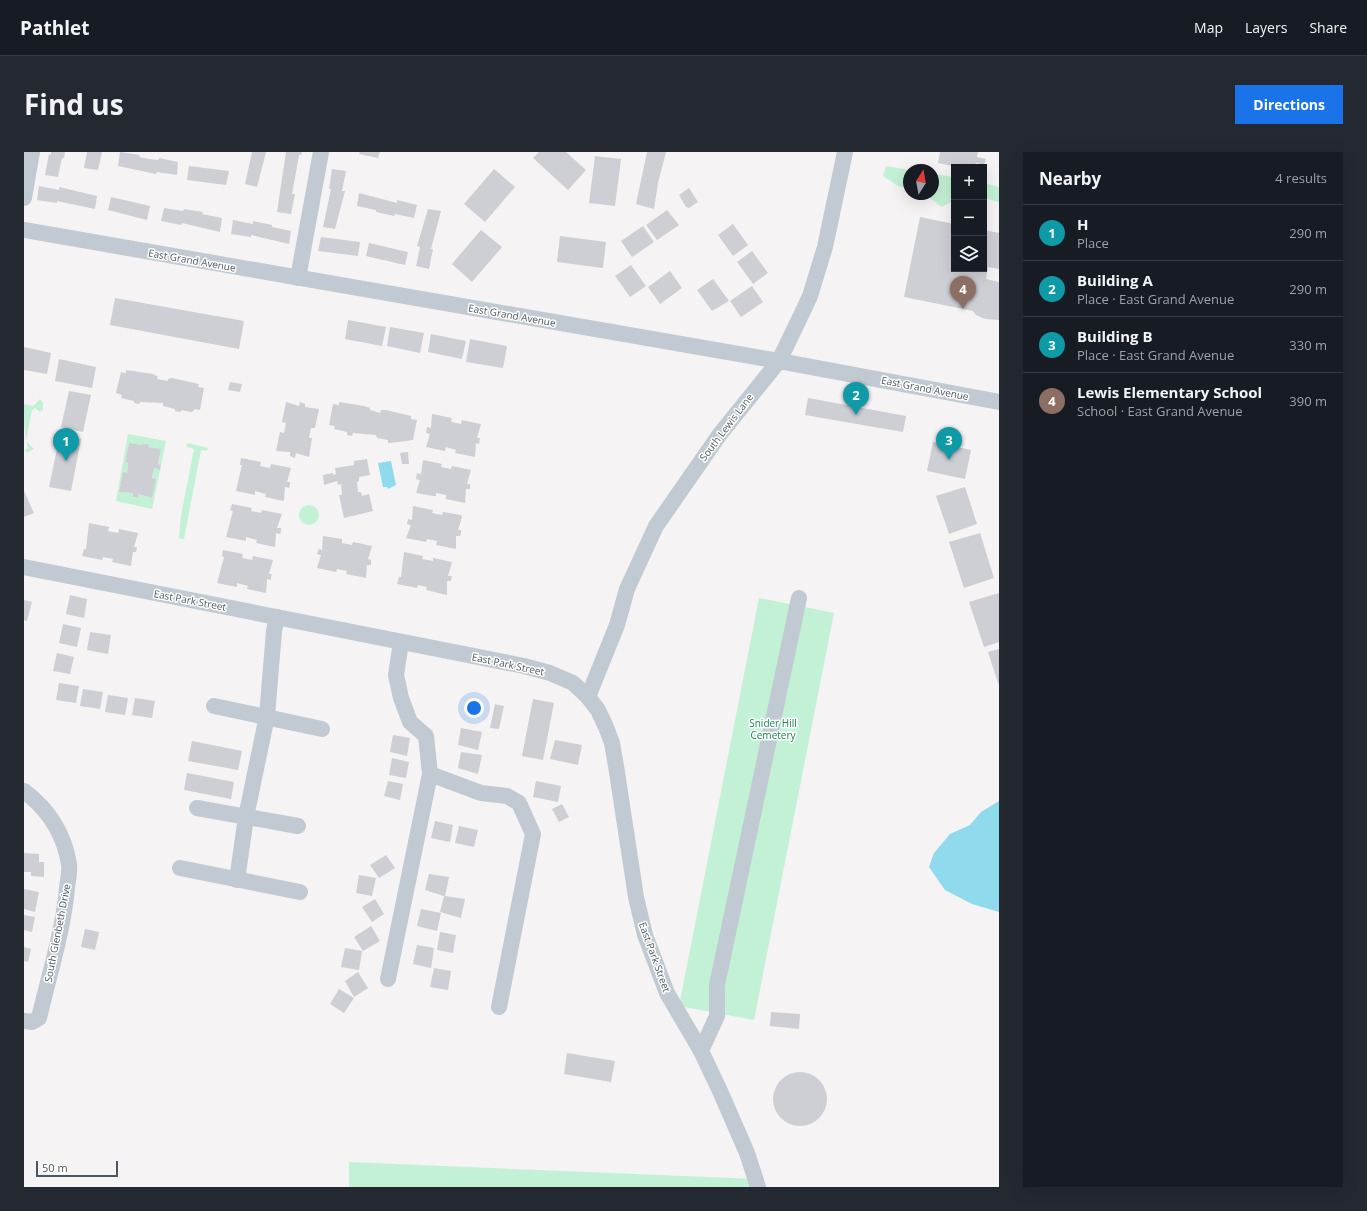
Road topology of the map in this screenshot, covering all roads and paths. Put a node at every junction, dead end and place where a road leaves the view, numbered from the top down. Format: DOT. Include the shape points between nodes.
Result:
graph roads {
  1 [pos="32,152"];
  2 [pos="321,152"];
  3 [pos="845,152"];
  4 [pos="24,198"];
  5 [pos="24,230"];
  6 [pos="298,278"];
  7 [pos="779,361"];
  8 [pos="999,402"];
  9 [pos="24,567"];
  10 [pos="799,598"];
  11 [pos="277,617"];
  12 [pos="400,642"];
  13 [pos="588,697"];
  14 [pos="214,706"];
  15 [pos="267,716"];
  16 [pos="322,729"];
  17 [pos="430,774"];
  18 [pos="24,791"];
  19 [pos="197,808"];
  20 [pos="246,817"];
  21 [pos="298,826"];
  22 [pos="180,868"];
  23 [pos="237,880"];
  24 [pos="300,892"];
  25 [pos="388,979"];
  26 [pos="499,1007"];
  27 [pos="32,1020"];
  28 [pos="701,1051"];
  29 [pos="758,1187"];
  1 -- 4 [label="street"];
  2 -- 6 [label="street"];
  3 -- 7 [label="street, South Lewis Lane" via="825,247 810,296"];
  5 -- 6 [label="street, East Grand Avenue"];
  6 -- 7 [label="street, East Grand Avenue"];
  7 -- 8 [label="street, East Grand Avenue"];
  7 -- 13 [label="street, South Lewis Lane" via="720,434 656,526 627,589 617,625"];
  9 -- 11 [label="street, East Park Street"];
  10 -- 28 [label="street" via="719,977 717,1016"];
  11 -- 12 [label="street, East Park Street"];
  11 -- 15 [label="street"];
  12 -- 13 [label="street, East Park Street" via="550,673 573,683"];
  12 -- 17 [label="street" via="396,675 401,698 410,722 426,736"];
  13 -- 28 [label="street, East Park Street" via="598,710 612,743 636,898 645,935 667,993"];
  14 -- 15 [label="street"];
  15 -- 16 [label="street"];
  15 -- 20 [label="street"];
  17 -- 25 [label="street"];
  17 -- 26 [label="street" via="481,793 507,796 519,803 533,834"];
  18 -- 27 [label="street, South Glenbeth Drive" via="44,809 59,831 69,866 59,937"];
  19 -- 20 [label="street"];
  20 -- 21 [label="street"];
  20 -- 23 [label="street"];
  22 -- 23 [label="street"];
  23 -- 24 [label="street"];
  28 -- 29 [label="street, East Park Street" via="747,1153"];
}
